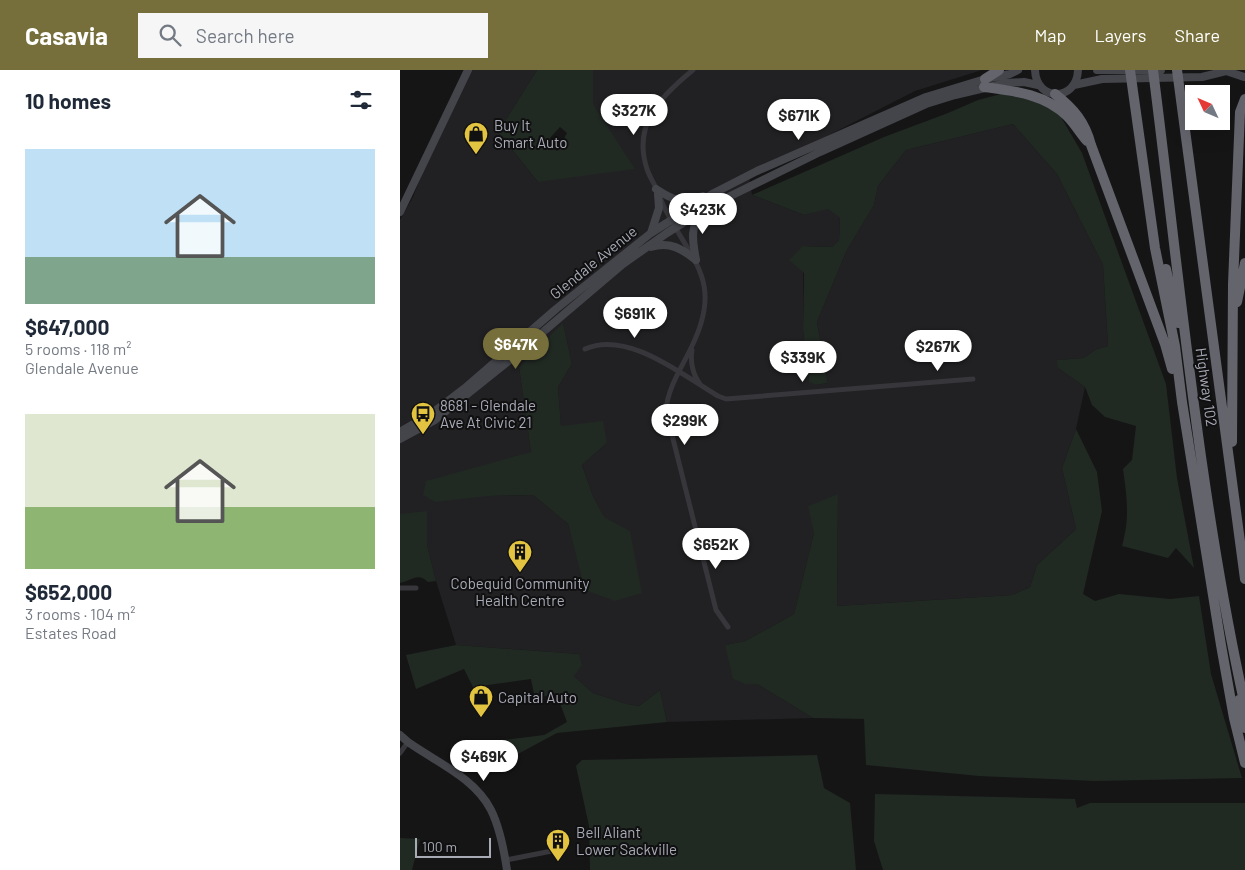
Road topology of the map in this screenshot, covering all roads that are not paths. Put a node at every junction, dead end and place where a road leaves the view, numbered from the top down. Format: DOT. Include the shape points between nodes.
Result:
graph roads {
  1 [pos="468,70"];
  2 [pos="693,70"];
  3 [pos="999,70"];
  4 [pos="1018,70"];
  5 [pos="1035,70"];
  6 [pos="1078,70"];
  7 [pos="1097,70"];
  8 [pos="1130,70"];
  9 [pos="1153,70"];
  10 [pos="1161,70"];
  11 [pos="1177,70"];
  12 [pos="1241,70"];
  13 [pos="1118,74"];
  14 [pos="1245,77"];
  15 [pos="985,83"];
  16 [pos="1038,85"];
  17 [pos="1074,86"];
  18 [pos="1055,94"];
  19 [pos="1245,99"];
  20 [pos="1245,128"];
  21 [pos="1239,139"];
  22 [pos="1091,145"];
  23 [pos="658,191"];
  24 [pos="1148,192"];
  25 [pos="714,193"];
  26 [pos="708,207"];
  27 [pos="400,212"];
  28 [pos="670,220"];
  29 [pos="675,228"];
  30 [pos="651,233"];
  31 [pos="640,252"];
  32 [pos="696,260"];
  33 [pos="1245,263"];
  34 [pos="1232,312"];
  35 [pos="693,344"];
  36 [pos="585,349"];
  37 [pos="679,373"];
  38 [pos="973,379"];
  39 [pos="1191,382"];
  40 [pos="702,387"];
  41 [pos="1182,402"];
  42 [pos="400,432"];
  43 [pos="400,439"];
  44 [pos="1233,487"];
  45 [pos="1245,579"];
  46 [pos="400,588"];
  47 [pos="416,588"];
  48 [pos="1214,602"];
  49 [pos="728,627"];
  50 [pos="1245,706"];
  51 [pos="1245,728"];
  52 [pos="400,735"];
  53 [pos="408,742"];
  54 [pos="400,753"];
  55 [pos="1245,763"];
  56 [pos="552,851"];
  57 [pos="506,860"];
  58 [pos="507,870"];
  1 -- 27 [label="main road"];
  2 -- 23 [label="street" via="670,89 650,114 643,153 647,170"];
  3 -- 15 [label="highway"];
  4 -- 15 [label="main road, Glendale Avenue"];
  5 -- 16 [label="main road"];
  6 -- 17 [label="main road"];
  7 -- 13 [label="main road"];
  8 -- 24 [label="highway"];
  9 -- 39 [label="highway, Highway 102"];
  10 -- 13 [label="main road"];
  11 -- 44 [label="highway, Highway 102"];
  12 -- 14 [label="main road"];
  13 -- 14 [label="main road" via="1202,77 1226,71"];
  13 -- 17 [label="main road"];
  15 -- 16 [label="main road, Glendale Avenue"];
  15 -- 22 [label="highway" via="1054,105"];
  15 -- 25 [label="main road, Glendale Avenue" via="926,97"];
  15 -- 26 [label="main road, Glendale Avenue" via="926,104"];
  16 -- 18 [label="main road, Glendale Avenue"];
  17 -- 18 [label="main road" via="1064,93"];
  18 -- 22 [label="highway" via="1081,118"];
  19 -- 21 [label="highway" via="1240,112"];
  20 -- 21 [label="highway"];
  21 -- 34 [label="highway"];
  22 -- 41 [label="highway" via="1165,344"];
  23 -- 25 [label="main road" via="677,201"];
  23 -- 28 [label="street"];
  23 -- 30 [label="main road" via="658,213"];
  24 -- 39 [label="highway"];
  24 -- 41 [label="highway"];
  25 -- 28 [label="main road, Glendale Avenue"];
  26 -- 29 [label="main road, Glendale Avenue"];
  26 -- 32 [label="main road" via="696,221 692,232"];
  28 -- 29 [label="street"];
  28 -- 30 [label="main road, Glendale Avenue"];
  29 -- 31 [label="main road, Glendale Avenue"];
  29 -- 32 [label="street"];
  30 -- 42 [label="main road, Glendale Avenue" via="465,388"];
  31 -- 32 [label="main road" via="661,244 672,245"];
  31 -- 43 [label="main road, Glendale Avenue" via="472,392 435,420"];
  32 -- 35 [label="street" via="702,272 706,304 702,326"];
  33 -- 34 [label="highway" via="1238,300"];
  34 -- 44 [label="highway"];
  35 -- 37 [label="street"];
  35 -- 40 [label="street" via="693,368"];
  36 -- 37 [label="street" via="598,344 623,346 650,356"];
  37 -- 40 [label="street"];
  37 -- 49 [label="street" via="668,397 666,411 716,610"];
  38 -- 40 [label="street" via="735,399 718,396"];
  39 -- 50 [label="highway, Highway 102" via="1223,594"];
  41 -- 48 [label="highway"];
  44 -- 45 [label="highway, Highway 102"];
  46 -- 47 [label="street"];
  48 -- 51 [label="highway"];
  48 -- 55 [label="highway"];
  52 -- 53 [label="main road"];
  53 -- 54 [label="street"];
  53 -- 57 [label="main road" via="477,790 492,811"];
  56 -- 57 [label="street"];
  57 -- 58 [label="main road"];
}
